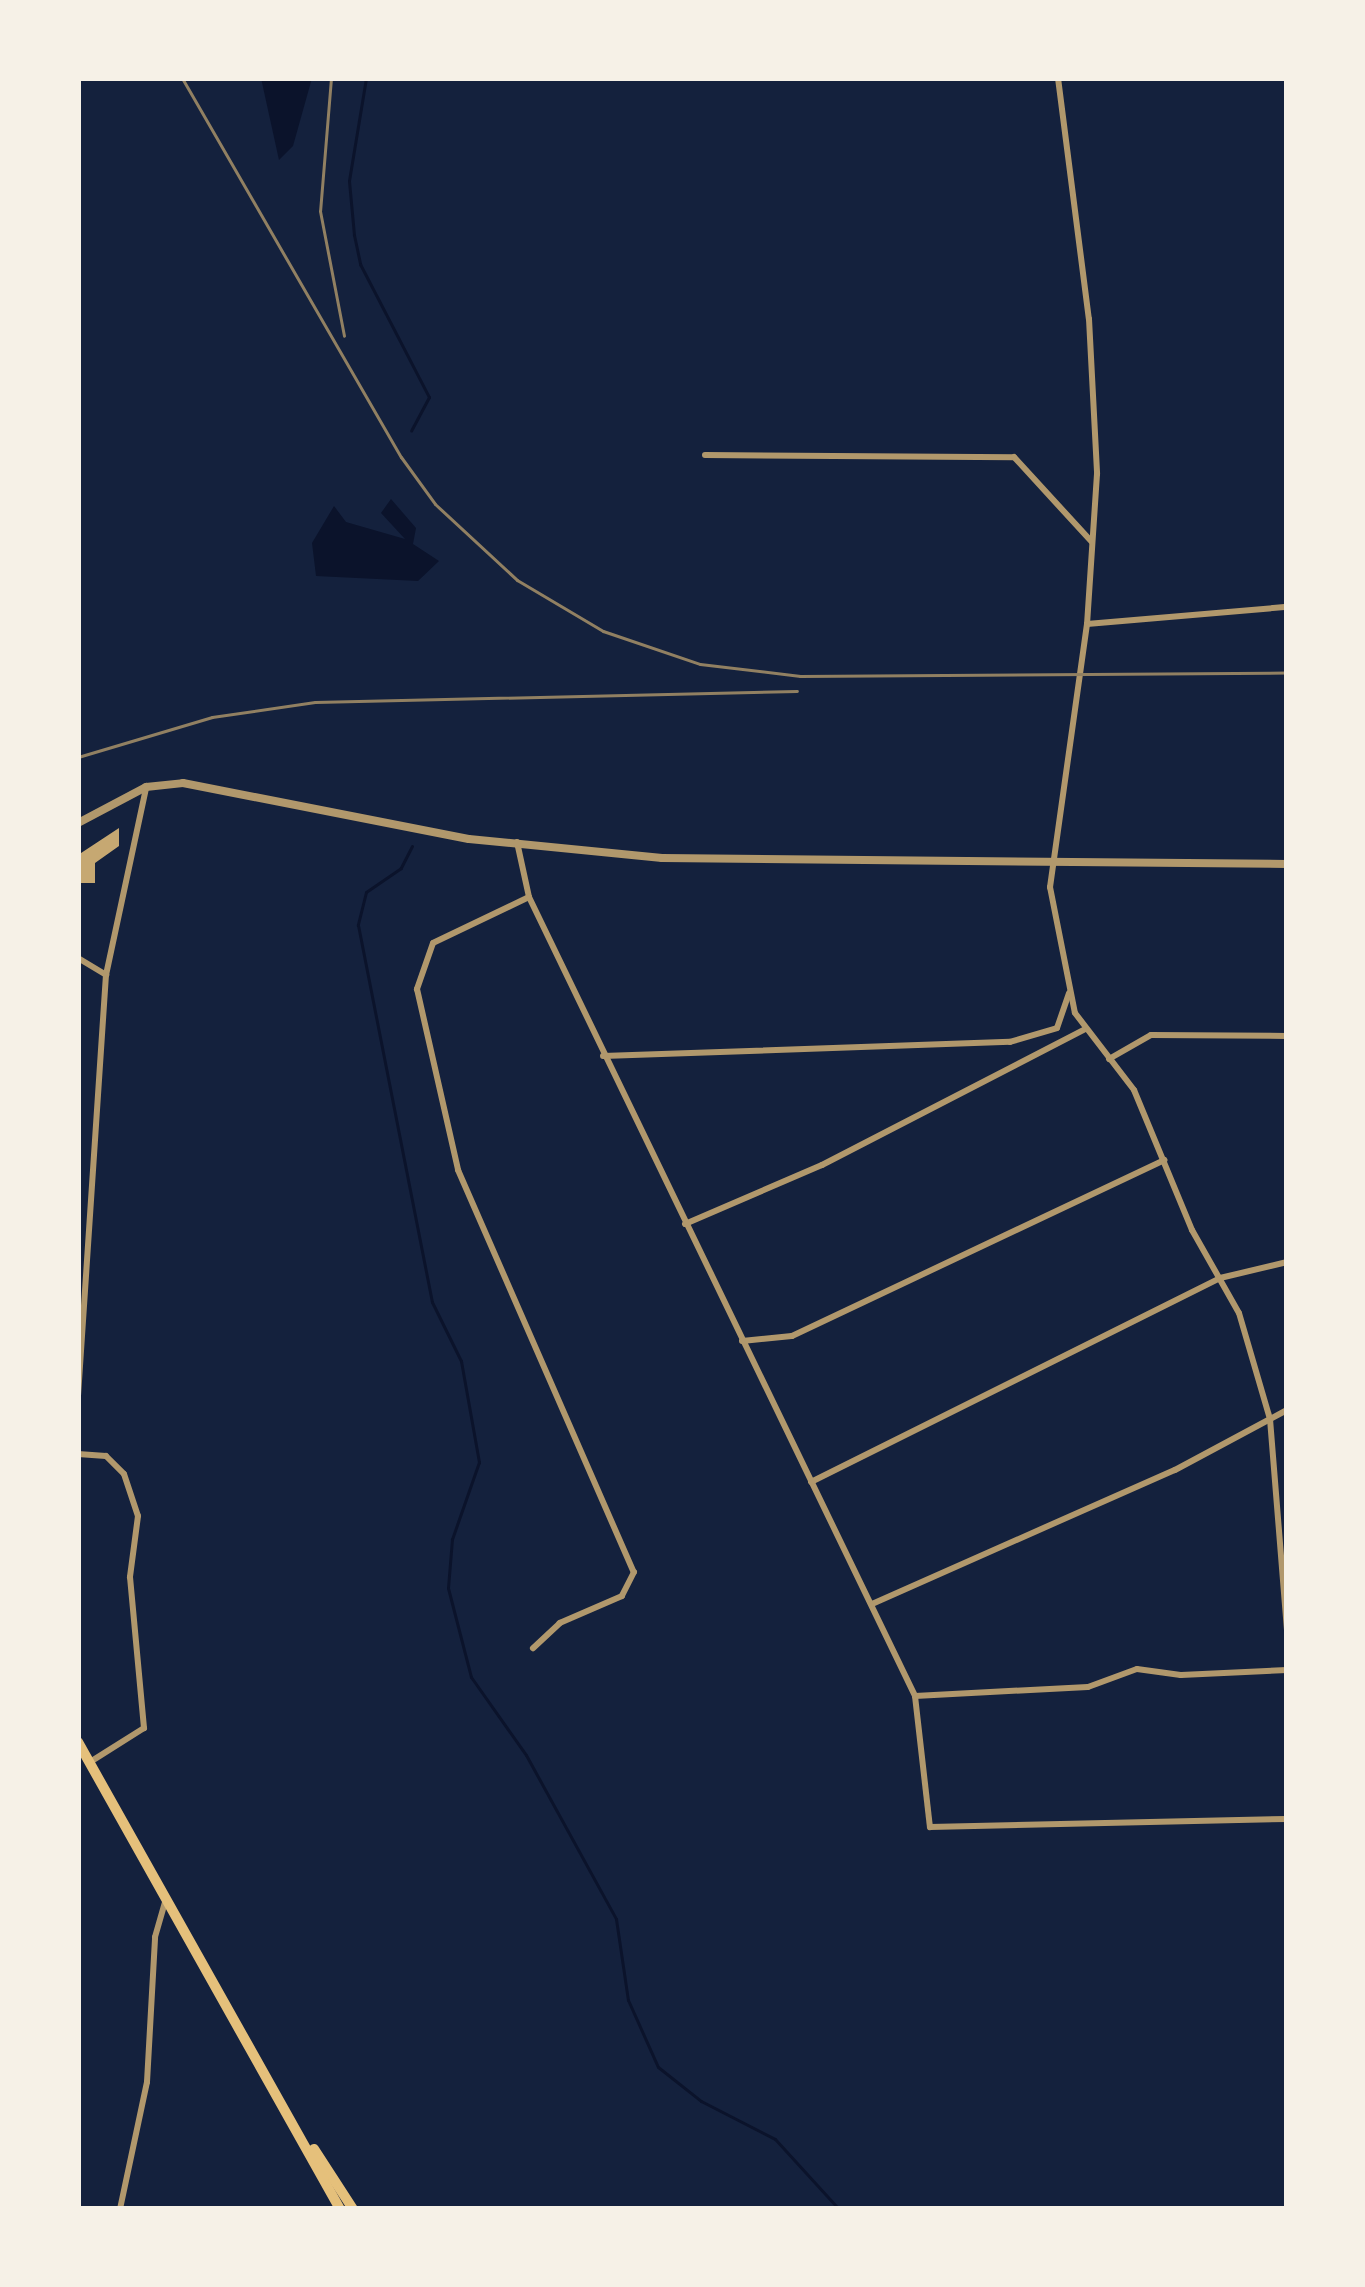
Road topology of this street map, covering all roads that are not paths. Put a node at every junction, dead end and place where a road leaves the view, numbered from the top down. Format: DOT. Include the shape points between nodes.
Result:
graph roads {
  1 [pos="1058,78"];
  2 [pos="705,455"];
  3 [pos="1092,542"];
  4 [pos="1287,607"];
  5 [pos="1087,624"];
  6 [pos="146,787"];
  7 [pos="78,823"];
  8 [pos="517,842"];
  9 [pos="1054,861"];
  10 [pos="1287,864"];
  11 [pos="529,897"];
  12 [pos="78,958"];
  13 [pos="106,975"];
  14 [pos="1070,990"];
  15 [pos="1084,1030"];
  16 [pos="1287,1036"];
  17 [pos="603,1056"];
  18 [pos="1108,1059"];
  19 [pos="1165,1160"];
  20 [pos="685,1224"];
  21 [pos="1287,1262"];
  22 [pos="1220,1278"];
  23 [pos="742,1341"];
  24 [pos="78,1396"];
  25 [pos="1287,1410"];
  26 [pos="1270,1419"];
  27 [pos="78,1454"];
  28 [pos="811,1482"];
  29 [pos="1284,1537"];
  30 [pos="872,1604"];
  31 [pos="1287,1632"];
  32 [pos="533,1648"];
  33 [pos="1287,1670"];
  34 [pos="915,1696"];
  35 [pos="78,1742"];
  36 [pos="90,1762"];
  37 [pos="1287,1819"];
  38 [pos="166,1899"];
  39 [pos="270,2081"];
  40 [pos="120,2209"];
  41 [pos="340,2209"];
  42 [pos="353,2209"];
  1 -- 3 [label="street" via="1096,418"];
  2 -- 3 [label="street" via="1013,457"];
  3 -- 5 [label="street"];
  4 -- 5 [label="street"];
  5 -- 9 [label="street"];
  6 -- 7 [label="street"];
  6 -- 8 [label="street" via="236,790"];
  6 -- 13 [label="street"];
  8 -- 9 [label="street" via="662,858"];
  8 -- 11 [label="street"];
  9 -- 10 [label="street"];
  9 -- 14 [label="street" via="1051,887"];
  11 -- 17 [label="street"];
  11 -- 32 [label="street" via="433,943 417,989 458,1170 634,1572 622,1596 560,1623"];
  12 -- 13 [label="street"];
  13 -- 24 [label="street"];
  14 -- 15 [label="street"];
  14 -- 17 [label="street" via="1057,1028 1010,1042"];
  15 -- 18 [label="street"];
  15 -- 20 [label="street" via="822,1165"];
  16 -- 18 [label="street" via="1150,1035"];
  17 -- 20 [label="street"];
  18 -- 19 [label="street" via="1134,1090"];
  19 -- 22 [label="street"];
  19 -- 23 [label="street" via="792,1336"];
  20 -- 23 [label="street"];
  21 -- 22 [label="street"];
  22 -- 26 [label="street" via="1239,1313"];
  22 -- 28 [label="street"];
  23 -- 28 [label="street"];
  25 -- 26 [label="street"];
  26 -- 29 [label="street"];
  26 -- 30 [label="street" via="1175,1470"];
  27 -- 36 [label="street" via="106,1456 124,1474 137,1516 130,1577 144,1728"];
  28 -- 30 [label="street"];
  29 -- 31 [label="street"];
  30 -- 34 [label="street"];
  33 -- 34 [label="street" via="1137,1669 1088,1687"];
  34 -- 37 [label="street" via="930,1827"];
  35 -- 36 [label="highway"];
  36 -- 38 [label="highway"];
  38 -- 39 [label="highway"];
  38 -- 40 [label="street" via="155,1937 146,2082"];
  39 -- 41 [label="highway"];
  39 -- 42 [label="highway"];
}
